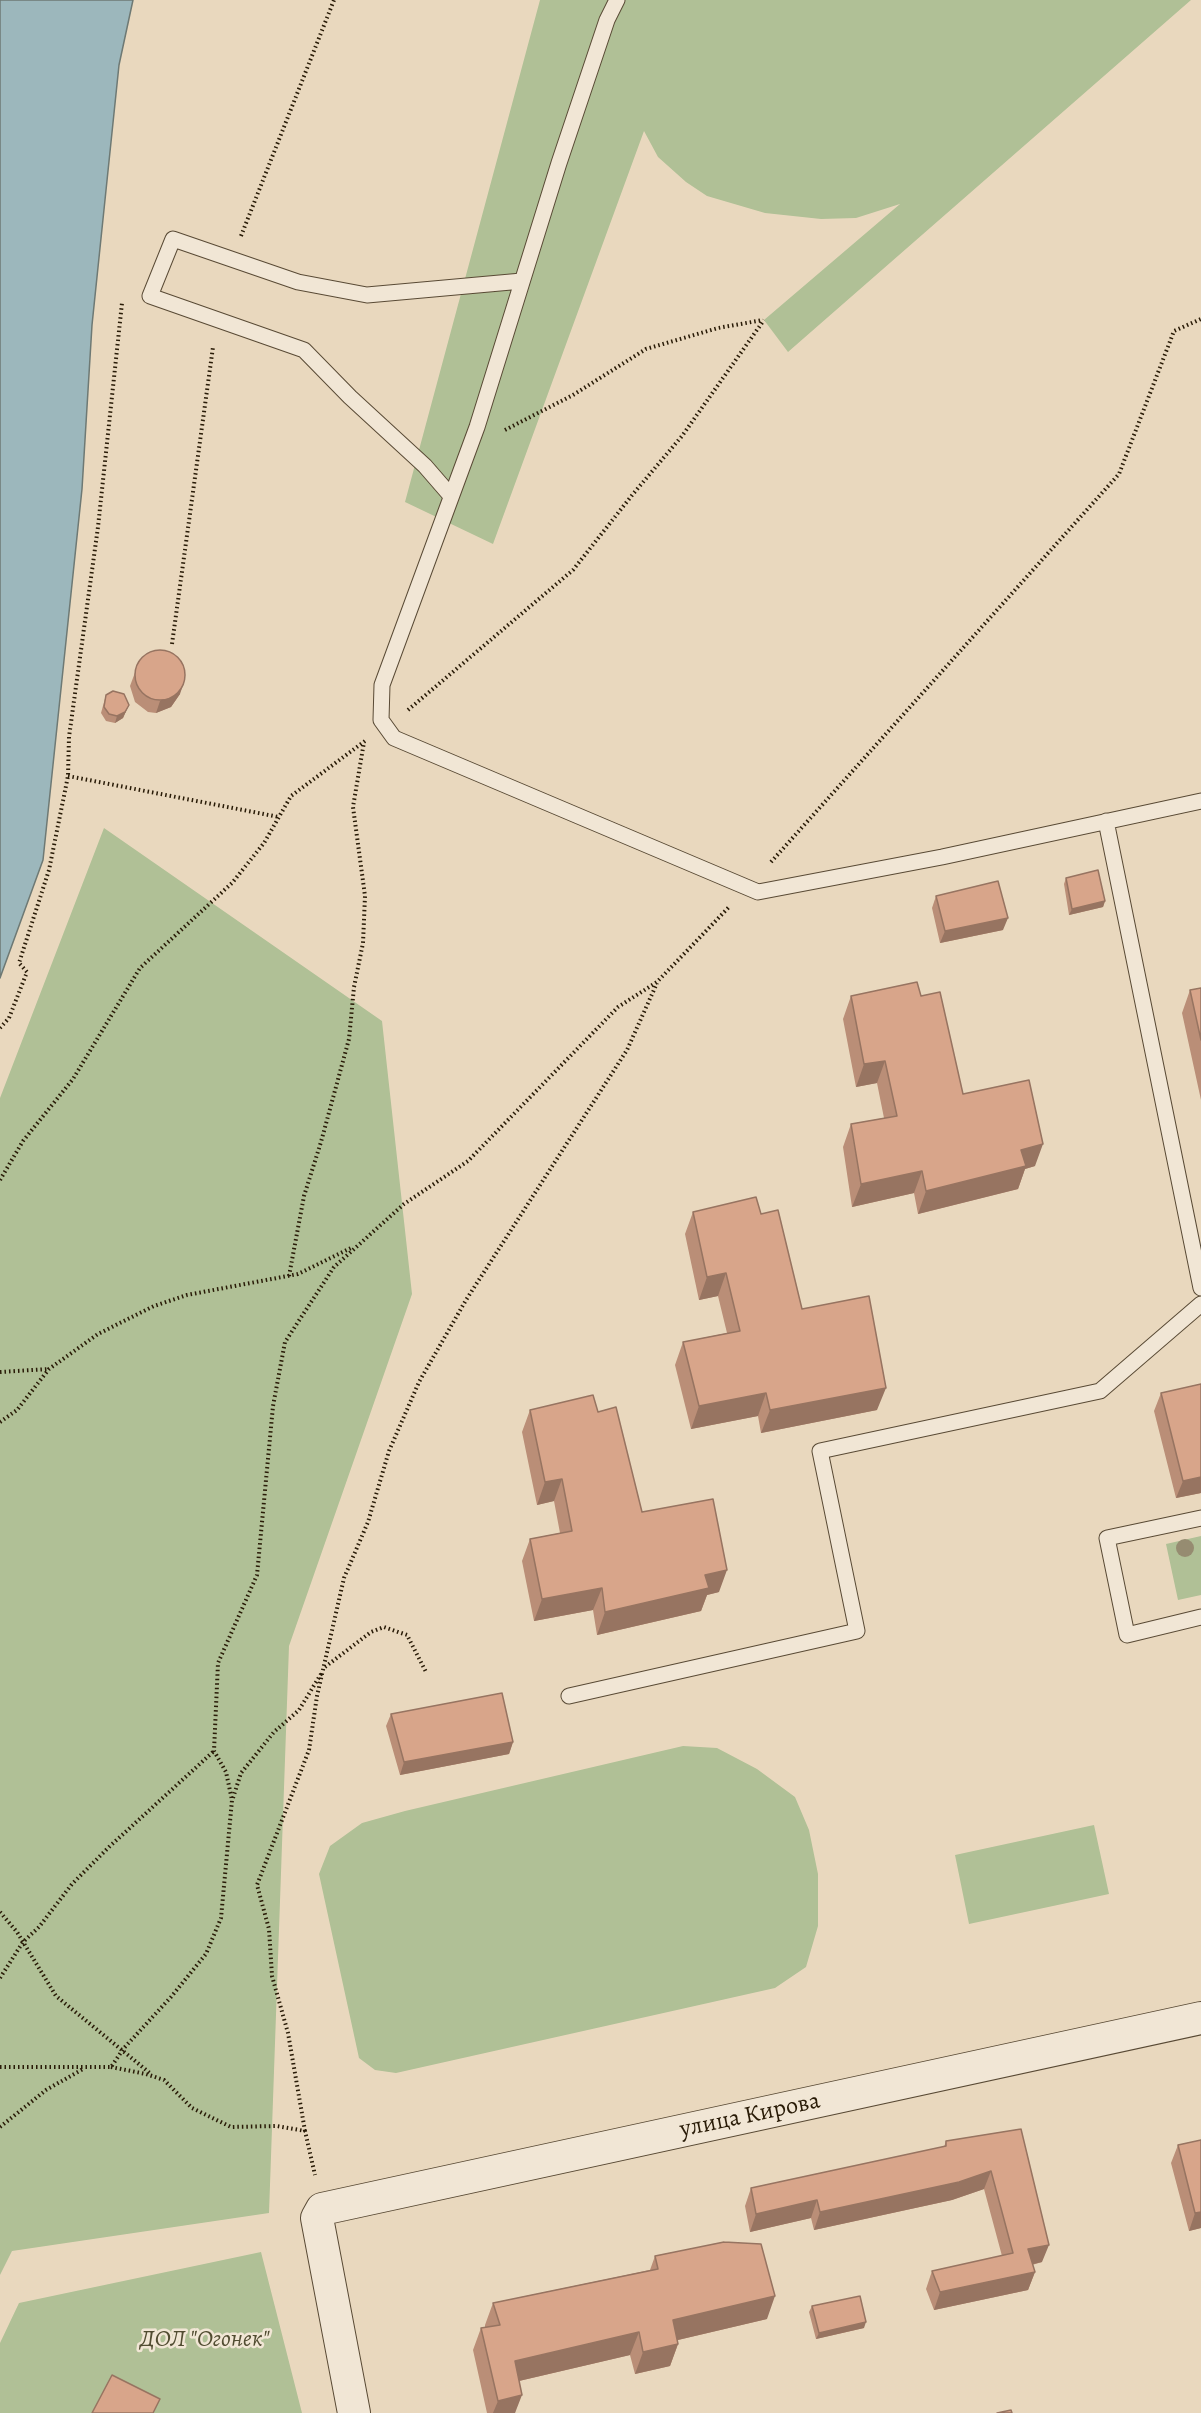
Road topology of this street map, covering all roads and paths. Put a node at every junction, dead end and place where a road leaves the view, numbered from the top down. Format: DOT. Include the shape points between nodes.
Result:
graph roads {
  1 [pos="334,0"];
  2 [pos="616,0"];
  3 [pos="231,259"];
  4 [pos="522,281"];
  5 [pos="122,303"];
  6 [pos="216,319"];
  7 [pos="764,320"];
  8 [pos="1201,320"];
  9 [pos="465,458"];
  10 [pos="451,496"];
  11 [pos="172,644"];
  12 [pos="364,742"];
  13 [pos="68,776"];
  14 [pos="1201,801"];
  15 [pos="279,817"];
  16 [pos="1106,821"];
  17 [pos="748,887"];
  18 [pos="657,982"];
  19 [pos="0,1028"];
  20 [pos="358,1245"];
  21 [pos="289,1276"];
  22 [pos="1201,1288"];
  23 [pos="1201,1304"];
  24 [pos="49,1369"];
  25 [pos="0,1372"];
  26 [pos="0,1422"];
  27 [pos="1201,1518"];
  28 [pos="1201,1617"];
  29 [pos="324,1668"];
  30 [pos="426,1672"];
  31 [pos="569,1696"];
  32 [pos="214,1751"];
  33 [pos="232,1800"];
  34 [pos="0,1912"];
  35 [pos="23,1942"];
  36 [pos="0,1978"];
  37 [pos="1201,2018"];
  38 [pos="122,2051"];
  39 [pos="0,2067"];
  40 [pos="85,2067"];
  41 [pos="111,2067"];
  42 [pos="155,2077"];
  43 [pos="0,2127"];
  44 [pos="305,2131"];
  45 [pos="321,2220"];
  46 [pos="354,2413"];
  1 -- 3 [label="path"];
  2 -- 4 [label="lane"];
  3 -- 4 [label="lane" via="298,282 367,295"];
  3 -- 6 [label="lane" via="173,239 150,296"];
  4 -- 9 [label="lane"];
  5 -- 13 [label="path" via="98,527 69,737"];
  6 -- 10 [label="lane" via="304,350"];
  6 -- 11 [label="path"];
  7 -- 9 [label="path" via="718,328 646,349 573,395 508,427"];
  8 -- 17 [label="path" via="1174,331 1119,474"];
  9 -- 10 [label="lane"];
  10 -- 17 [label="lane" via="382,685 381,720 394,738"];
  12 -- 21 [label="path" via="353,807 365,896 363,943 349,1039 304,1196"];
  13 -- 15 [label="path"];
  13 -- 19 [label="path" via="49,870 19,963 27,972 9,1018"];
  14 -- 16 [label="lane"];
  16 -- 17 [label="lane" via="758,892"];
  16 -- 22 [label="lane"];
  17 -- 18 [label="path"];
  18 -- 20 [label="path" via="618,1007 468,1161 404,1204"];
  18 -- 29 [label="path" via="627,1050 466,1300 420,1382 389,1451 368,1522 344,1578"];
  20 -- 21 [label="path"];
  20 -- 32 [label="path" via="334,1267 285,1342 273,1406 257,1575 218,1663"];
  21 -- 24 [label="path" via="187,1295 154,1306 98,1334"];
  23 -- 31 [label="lane" via="1100,1391 820,1451 857,1631"];
  24 -- 25 [label="path"];
  24 -- 26 [label="path" via="16,1410"];
  27 -- 28 [label="lane" via="1107,1538 1127,1635"];
  29 -- 30 [label="path" via="371,1632 384,1627 406,1635"];
  29 -- 33 [label="path" via="299,1710 274,1732 241,1773"];
  29 -- 44 [label="path" via="309,1750 256,1885 269,1929 272,1976 288,2033"];
  32 -- 33 [label="path" via="226,1772"];
  32 -- 35 [label="path" via="72,1884"];
  33 -- 38 [label="path" via="221,1918 206,1954"];
  34 -- 35 [label="path"];
  35 -- 36 [label="path"];
  35 -- 38 [label="path" via="56,1996"];
  37 -- 45 [label="street, улица Кирова"];
  38 -- 41 [label="path"];
  38 -- 42 [label="path"];
  39 -- 40 [label="path"];
  40 -- 41 [label="path"];
  40 -- 43 [label="path" via="46,2090"];
  41 -- 42 [label="path"];
  42 -- 44 [label="path" via="164,2080 192,2108 231,2127 277,2126"];
  44 -- 45 [label="path"];
  45 -- 46 [label="street"];
}
